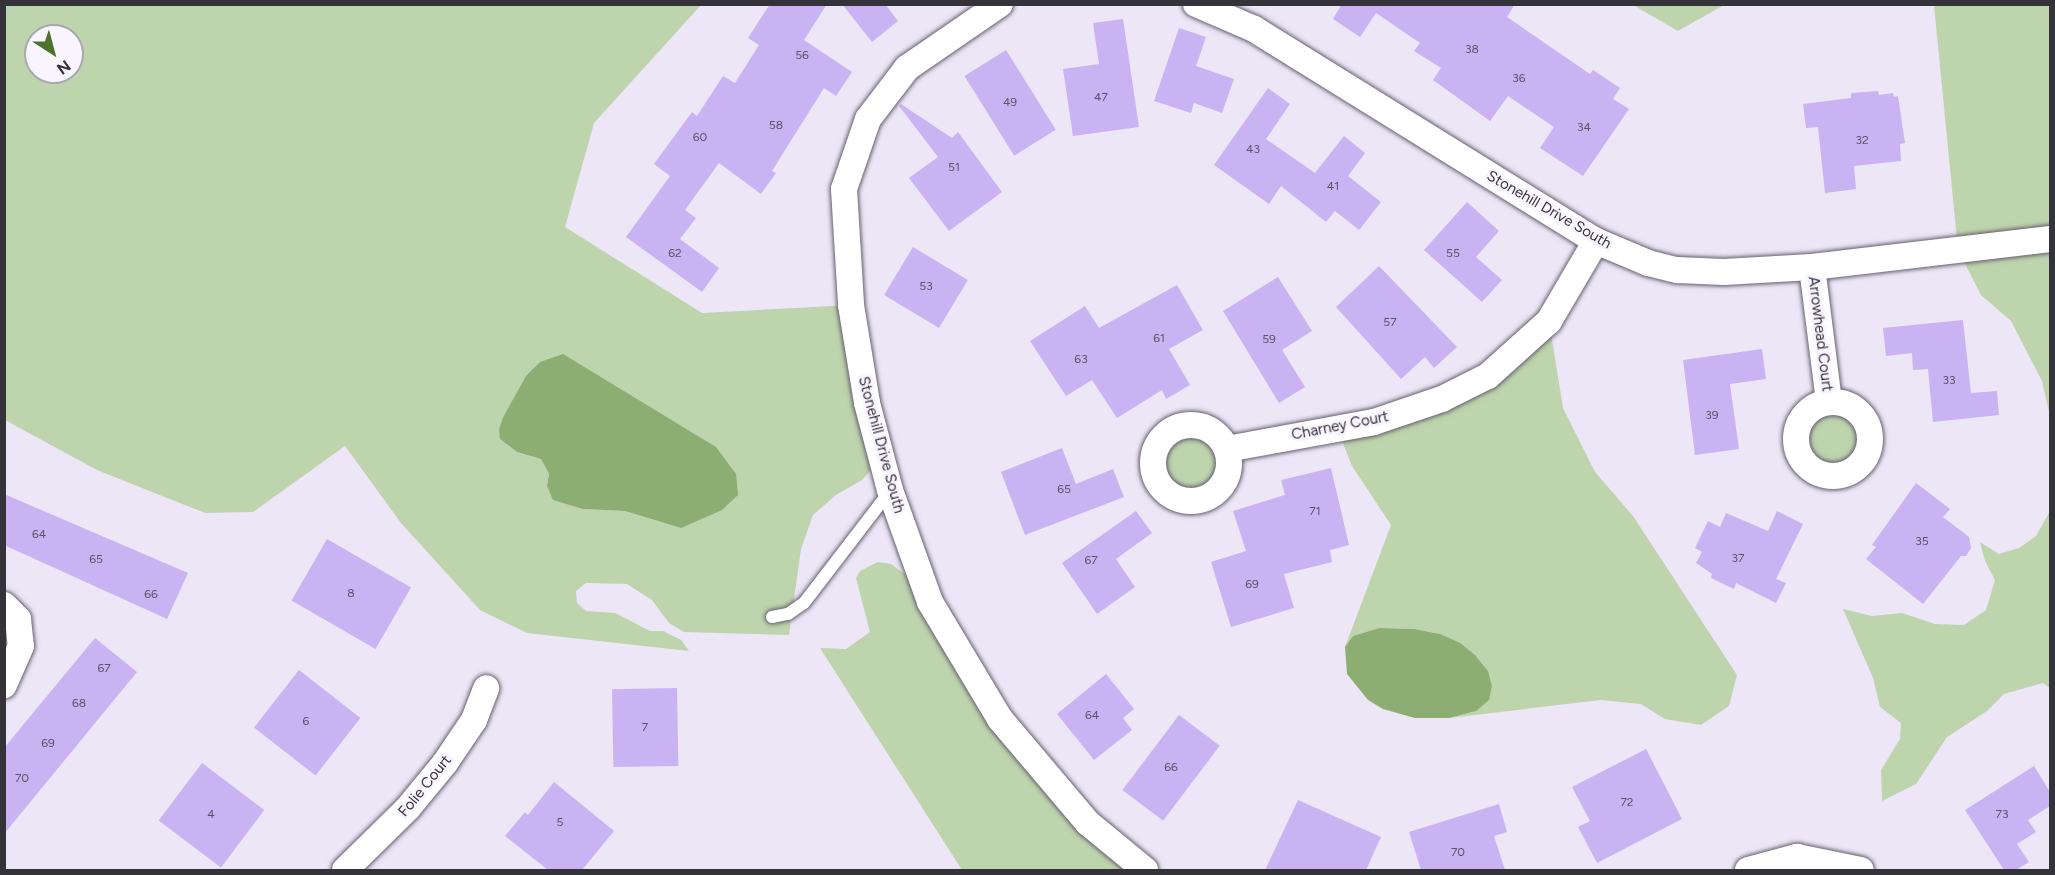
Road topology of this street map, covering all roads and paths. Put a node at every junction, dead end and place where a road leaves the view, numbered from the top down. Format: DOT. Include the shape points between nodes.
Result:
graph roads {
  1 [pos="1000,4"];
  2 [pos="1196,4"];
  3 [pos="2050,239"];
  4 [pos="1596,241"];
  5 [pos="1812,267"];
  6 [pos="1828,402"];
  7 [pos="1227,449"];
  8 [pos="891,490"];
  9 [pos="4,605"];
  10 [pos="772,617"];
  11 [pos="4,685"];
  12 [pos="486,688"];
  13 [pos="345,870"];
  14 [pos="1145,870"];
  15 [pos="1748,870"];
  16 [pos="1861,870"];
  1 -- 8 [label="street, Stonehill Drive South" via="907,68 868,119 844,189 851,305 867,403"];
  2 -- 4 [label="street, Stonehill Drive South" via="1254,29"];
  3 -- 5 [label="street, Stonehill Drive South"];
  4 -- 5 [label="street, Stonehill Drive South" via="1648,263 1677,270 1724,272"];
  4 -- 7 [label="street, Charney Court" via="1549,321 1488,376 1442,399 1374,422"];
  5 -- 6 [label="street, Arrowhead Court"];
  8 -- 10 [label="lane" via="804,603 788,614"];
  8 -- 14 [label="street, Stonehill Drive South" via="930,602 1000,719 1088,823"];
  9 -- 11 [label="street" via="18,619 21,645"];
  12 -- 13 [label="street, Folie Court" via="474,720 445,763 408,808"];
  15 -- 16 [label="street" via="1797,857"];
}
